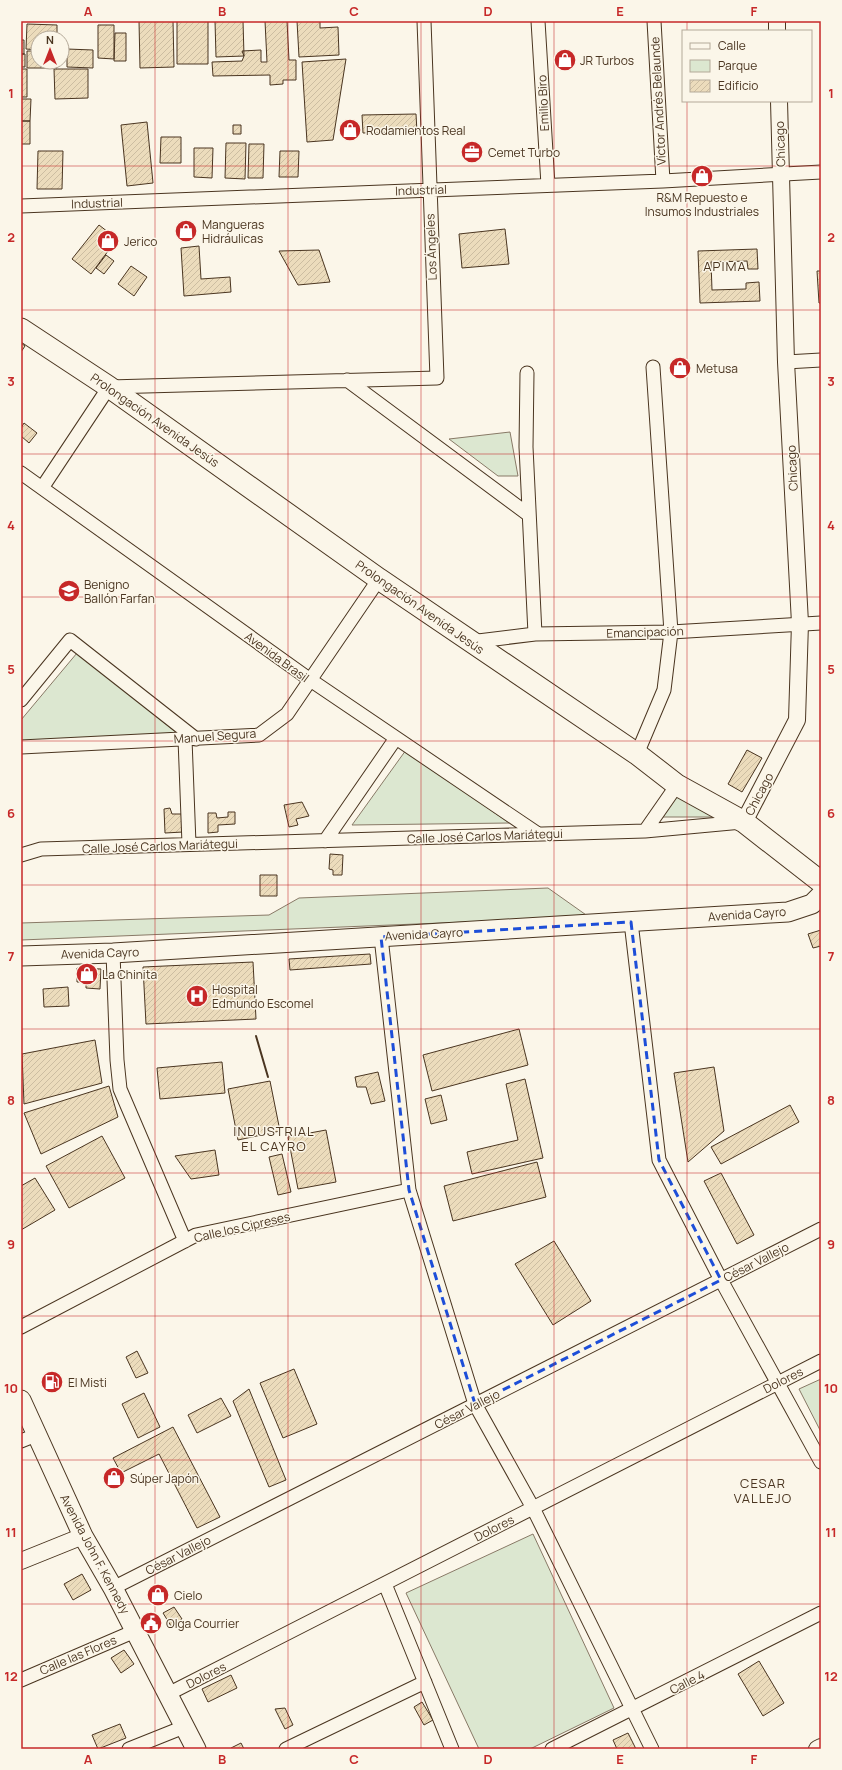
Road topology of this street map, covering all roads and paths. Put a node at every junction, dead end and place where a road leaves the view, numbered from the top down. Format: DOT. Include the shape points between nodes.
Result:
graph roads {
  1 [pos="424,21"];
  2 [pos="538,21"];
  3 [pos="654,21"];
  4 [pos="779,102"];
  5 [pos="821,172"];
  6 [pos="781,176"];
  7 [pos="663,181"];
  8 [pos="548,185"];
  9 [pos="429,190"];
  10 [pos="21,206"];
  11 [pos="21,329"];
  12 [pos="821,360"];
  13 [pos="786,362"];
  14 [pos="653,367"];
  15 [pos="527,373"];
  16 [pos="347,380"];
  17 [pos="109,387"];
  18 [pos="21,473"];
  19 [pos="42,488"];
  20 [pos="529,515"];
  21 [pos="379,579"];
  22 [pos="800,623"];
  23 [pos="821,623"];
  24 [pos="671,632"];
  25 [pos="535,634"];
  26 [pos="470,642"];
  27 [pos="309,679"];
  28 [pos="21,700"];
  29 [pos="396,738"];
  30 [pos="190,739"];
  31 [pos="21,747"];
  32 [pos="637,754"];
  33 [pos="678,784"];
  34 [pos="744,822"];
  35 [pos="645,830"];
  36 [pos="538,834"];
  37 [pos="325,841"];
  38 [pos="189,844"];
  39 [pos="21,855"];
  40 [pos="821,882"];
  41 [pos="821,895"];
  42 [pos="631,922"];
  43 [pos="381,937"];
  44 [pos="112,953"];
  45 [pos="21,956"];
  46 [pos="409,1190"];
  47 [pos="821,1229"];
  48 [pos="185,1241"];
  49 [pos="721,1280"];
  50 [pos="21,1327"];
  51 [pos="821,1361"];
  52 [pos="778,1383"];
  53 [pos="21,1400"];
  54 [pos="476,1404"];
  55 [pos="29,1438"];
  56 [pos="821,1462"];
  57 [pos="533,1508"];
  58 [pos="84,1536"];
  59 [pos="21,1561"];
  60 [pos="385,1584"];
  61 [pos="113,1588"];
  62 [pos="821,1614"];
  63 [pos="135,1631"];
  64 [pos="21,1680"];
  65 [pos="425,1682"];
  66 [pos="168,1694"];
  67 [pos="633,1709"];
  68 [pos="184,1727"];
  69 [pos="821,1747"];
  70 [pos="129,1749"];
  71 [pos="196,1749"];
  72 [pos="286,1749"];
  73 [pos="452,1749"];
  74 [pos="552,1749"];
  75 [pos="652,1749"];
  76 [pos="817,1749"];
  1 -- 9 [label="street, Los Ángeles"];
  2 -- 8 [label="street, Emilio Biro"];
  3 -- 7 [label="street, Víctor Andrés Belaunde"];
  4 -- 6 [label="street, Chicago"];
  5 -- 6 [label="street, Industrial"];
  6 -- 7 [label="street, Industrial"];
  6 -- 13 [label="street, Chicago"];
  7 -- 8 [label="street, Industrial"];
  8 -- 9 [label="street, Industrial"];
  9 -- 10 [label="street, Industrial"];
  9 -- 16 [label="street, Los Ángeles" via="437,378"];
  11 -- 17 [label="main road, Prolongación Avenida Jesús"];
  12 -- 13 [label="street"];
  13 -- 22 [label="street, Chicago"];
  14 -- 24 [label="street"];
  15 -- 20 [label="street" via="526,447"];
  16 -- 17 [label="street"];
  16 -- 20 [label="street"];
  17 -- 19 [label="street"];
  17 -- 21 [label="main road, Prolongación Avenida Jesús"];
  18 -- 19 [label="street, Avenida Brasil"];
  19 -- 27 [label="street, Avenida Brasil"];
  20 -- 25 [label="street"];
  21 -- 26 [label="main road, Prolongación Avenida Jesús"];
  21 -- 27 [label="street, Manuel Segura"];
  22 -- 23 [label="street, Emancipación"];
  22 -- 24 [label="street, Emancipación"];
  22 -- 34 [label="street, Chicago" via="798,720"];
  24 -- 25 [label="street, Emancipación"];
  24 -- 32 [label="street" via="664,690"];
  25 -- 26 [label="street, Emancipación"];
  26 -- 32 [label="main road, Prolongación Avenida Jesús"];
  27 -- 29 [label="street, Avenida Brasil"];
  27 -- 30 [label="street, Manuel Segura" via="287,714 258,735"];
  28 -- 30 [label="street" via="70,640"];
  29 -- 36 [label="street, Avenida Brasil"];
  29 -- 37 [label="street"];
  30 -- 31 [label="street, Manuel Segura"];
  30 -- 38 [label="street"];
  32 -- 33 [label="main road, Prolongación Avenida Jesús"];
  33 -- 34 [label="main road, Prolongación Avenida Jesús"];
  33 -- 35 [label="street"];
  34 -- 35 [label="street, Calle José Carlos Mariátegui"];
  34 -- 40 [label="main road, Prolongación Avenida Jesús"];
  35 -- 36 [label="street, Calle José Carlos Mariátegui"];
  36 -- 37 [label="street, Calle José Carlos Mariátegui"];
  37 -- 38 [label="street, Calle José Carlos Mariátegui"];
  38 -- 39 [label="street, Calle José Carlos Mariátegui" via="41,849"];
  41 -- 42 [label="main road, Avenida Cayro" via="812,904 788,912"];
  42 -- 43 [label="main road, Avenida Cayro"];
  42 -- 49 [label="street" via="659,1160"];
  43 -- 44 [label="main road, Avenida Cayro"];
  43 -- 46 [label="street"];
  44 -- 45 [label="main road, Avenida Cayro"];
  44 -- 48 [label="street" via="116,1060 120,1089"];
  46 -- 48 [label="street, Calle los Cipreses" via="196,1235"];
  46 -- 54 [label="street"];
  47 -- 49 [label="street, César Vallejo"];
  48 -- 50 [label="street, Calle los Cipreses"];
  49 -- 52 [label="street"];
  49 -- 54 [label="street, César Vallejo"];
  51 -- 52 [label="street, Dolores"];
  52 -- 56 [label="street"];
  52 -- 57 [label="street, Dolores"];
  53 -- 55 [label="main road, Avenida John F. Kennedy"];
  54 -- 57 [label="street"];
  54 -- 61 [label="street, César Vallejo"];
  55 -- 58 [label="main road, Avenida John F. Kennedy"];
  57 -- 60 [label="street, Dolores"];
  57 -- 67 [label="street"];
  58 -- 59 [label="street"];
  58 -- 61 [label="main road, Avenida John F. Kennedy"];
  60 -- 65 [label="street"];
  60 -- 66 [label="street, Dolores"];
  61 -- 63 [label="main road, Avenida John F. Kennedy"];
  62 -- 67 [label="street, Calle 4"];
  63 -- 64 [label="street, Calle las Flores"];
  63 -- 66 [label="main road, Avenida John F. Kennedy"];
  65 -- 72 [label="street"];
  65 -- 73 [label="street"];
  66 -- 68 [label="main road, Avenida John F. Kennedy"];
  67 -- 74 [label="street, Calle 4"];
  67 -- 75 [label="street"];
  68 -- 70 [label="street"];
  68 -- 71 [label="main road, Avenida John F. Kennedy"];
  69 -- 76 [label="street"];
}
